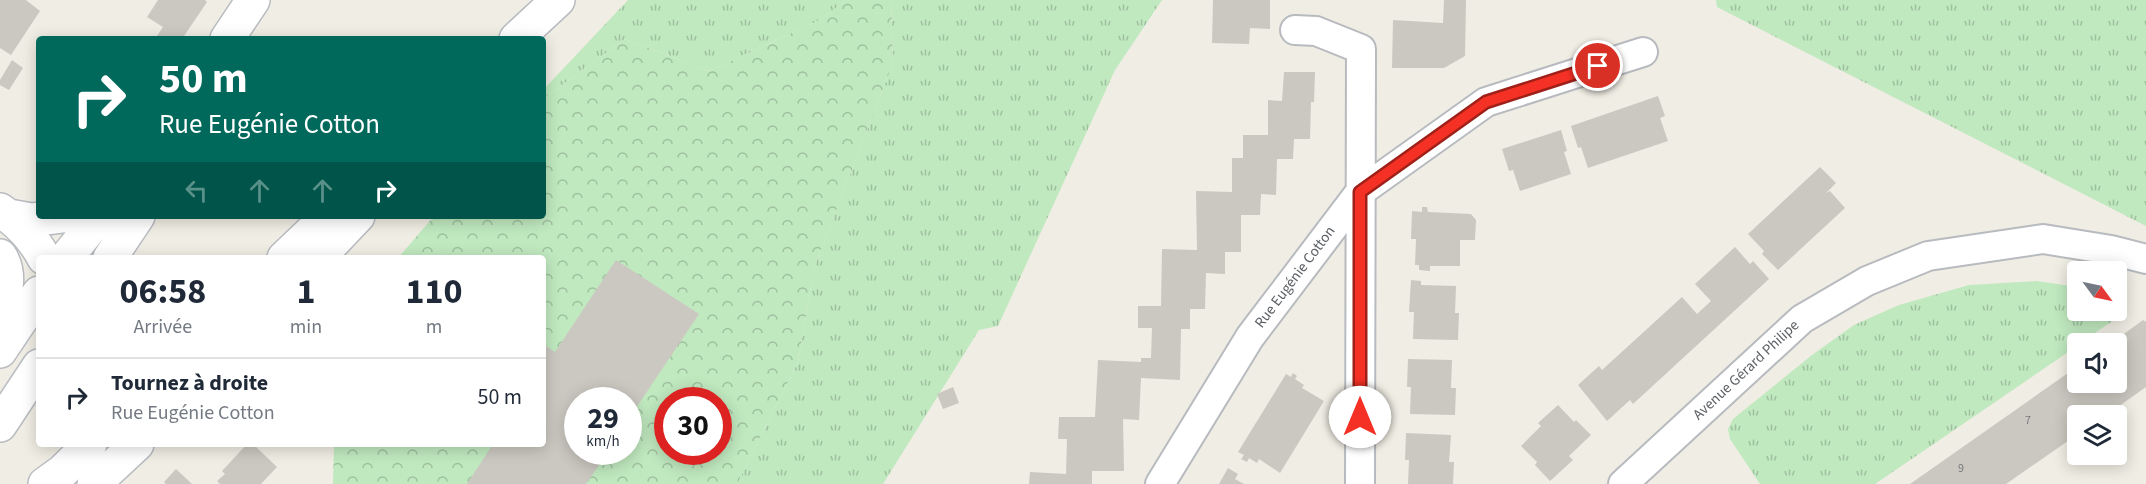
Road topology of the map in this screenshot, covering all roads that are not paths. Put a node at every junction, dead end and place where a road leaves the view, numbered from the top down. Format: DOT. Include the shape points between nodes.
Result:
graph roads {
  1 [pos="253,0"];
  2 [pos="275,0"];
  3 [pos="558,0"];
  4 [pos="569,0"];
  5 [pos="1295,30"];
  6 [pos="229,36"];
  7 [pos="253,36"];
  8 [pos="519,36"];
  9 [pos="534,36"];
  10 [pos="1642,52"];
  11 [pos="1360,192"];
  12 [pos="5,213"];
  13 [pos="39,219"];
  14 [pos="98,219"];
  15 [pos="136,219"];
  16 [pos="325,219"];
  17 [pos="355,219"];
  18 [pos="42,255"];
  19 [pos="68,255"];
  20 [pos="112,255"];
  21 [pos="287,255"];
  22 [pos="320,255"];
  23 [pos="0,256"];
  24 [pos="2146,259"];
  25 [pos="36,297"];
  26 [pos="0,315"];
  27 [pos="0,351"];
  28 [pos="36,371"];
  29 [pos="0,425"];
  30 [pos="87,447"];
  31 [pos="134,447"];
  32 [pos="140,447"];
  33 [pos="54,477"];
  34 [pos="94,484"];
  35 [pos="106,484"];
  36 [pos="1160,484"];
  37 [pos="1360,484"];
  38 [pos="1623,484"];
  1 -- 6 [label="main road"];
  2 -- 7 [label="main road"];
  3 -- 8 [label="main road"];
  4 -- 9 [label="main road"];
  5 -- 11 [label="street" via="1316,31 1361,49"];
  10 -- 11 [label="street, Rue Eugénie Cotton" via="1486,102"];
  11 -- 36 [label="street, Rue Eugénie Cotton" via="1250,337"];
  11 -- 37 [label="street"];
  12 -- 13 [label="main road"];
  12 -- 18 [label="main road"];
  14 -- 19 [label="main road"];
  15 -- 20 [label="main road"];
  16 -- 21 [label="main road"];
  17 -- 22 [label="main road"];
  23 -- 26 [label="main road" via="7,287"];
  24 -- 38 [label="street, Avenue Gérard Philipe" via="2043,239 1928,256 1867,281 1802,319"];
  25 -- 27 [label="main road"];
  28 -- 29 [label="main road"];
  30 -- 33 [label="main road"];
  31 -- 34 [label="main road"];
  32 -- 35 [label="main road"];
}
